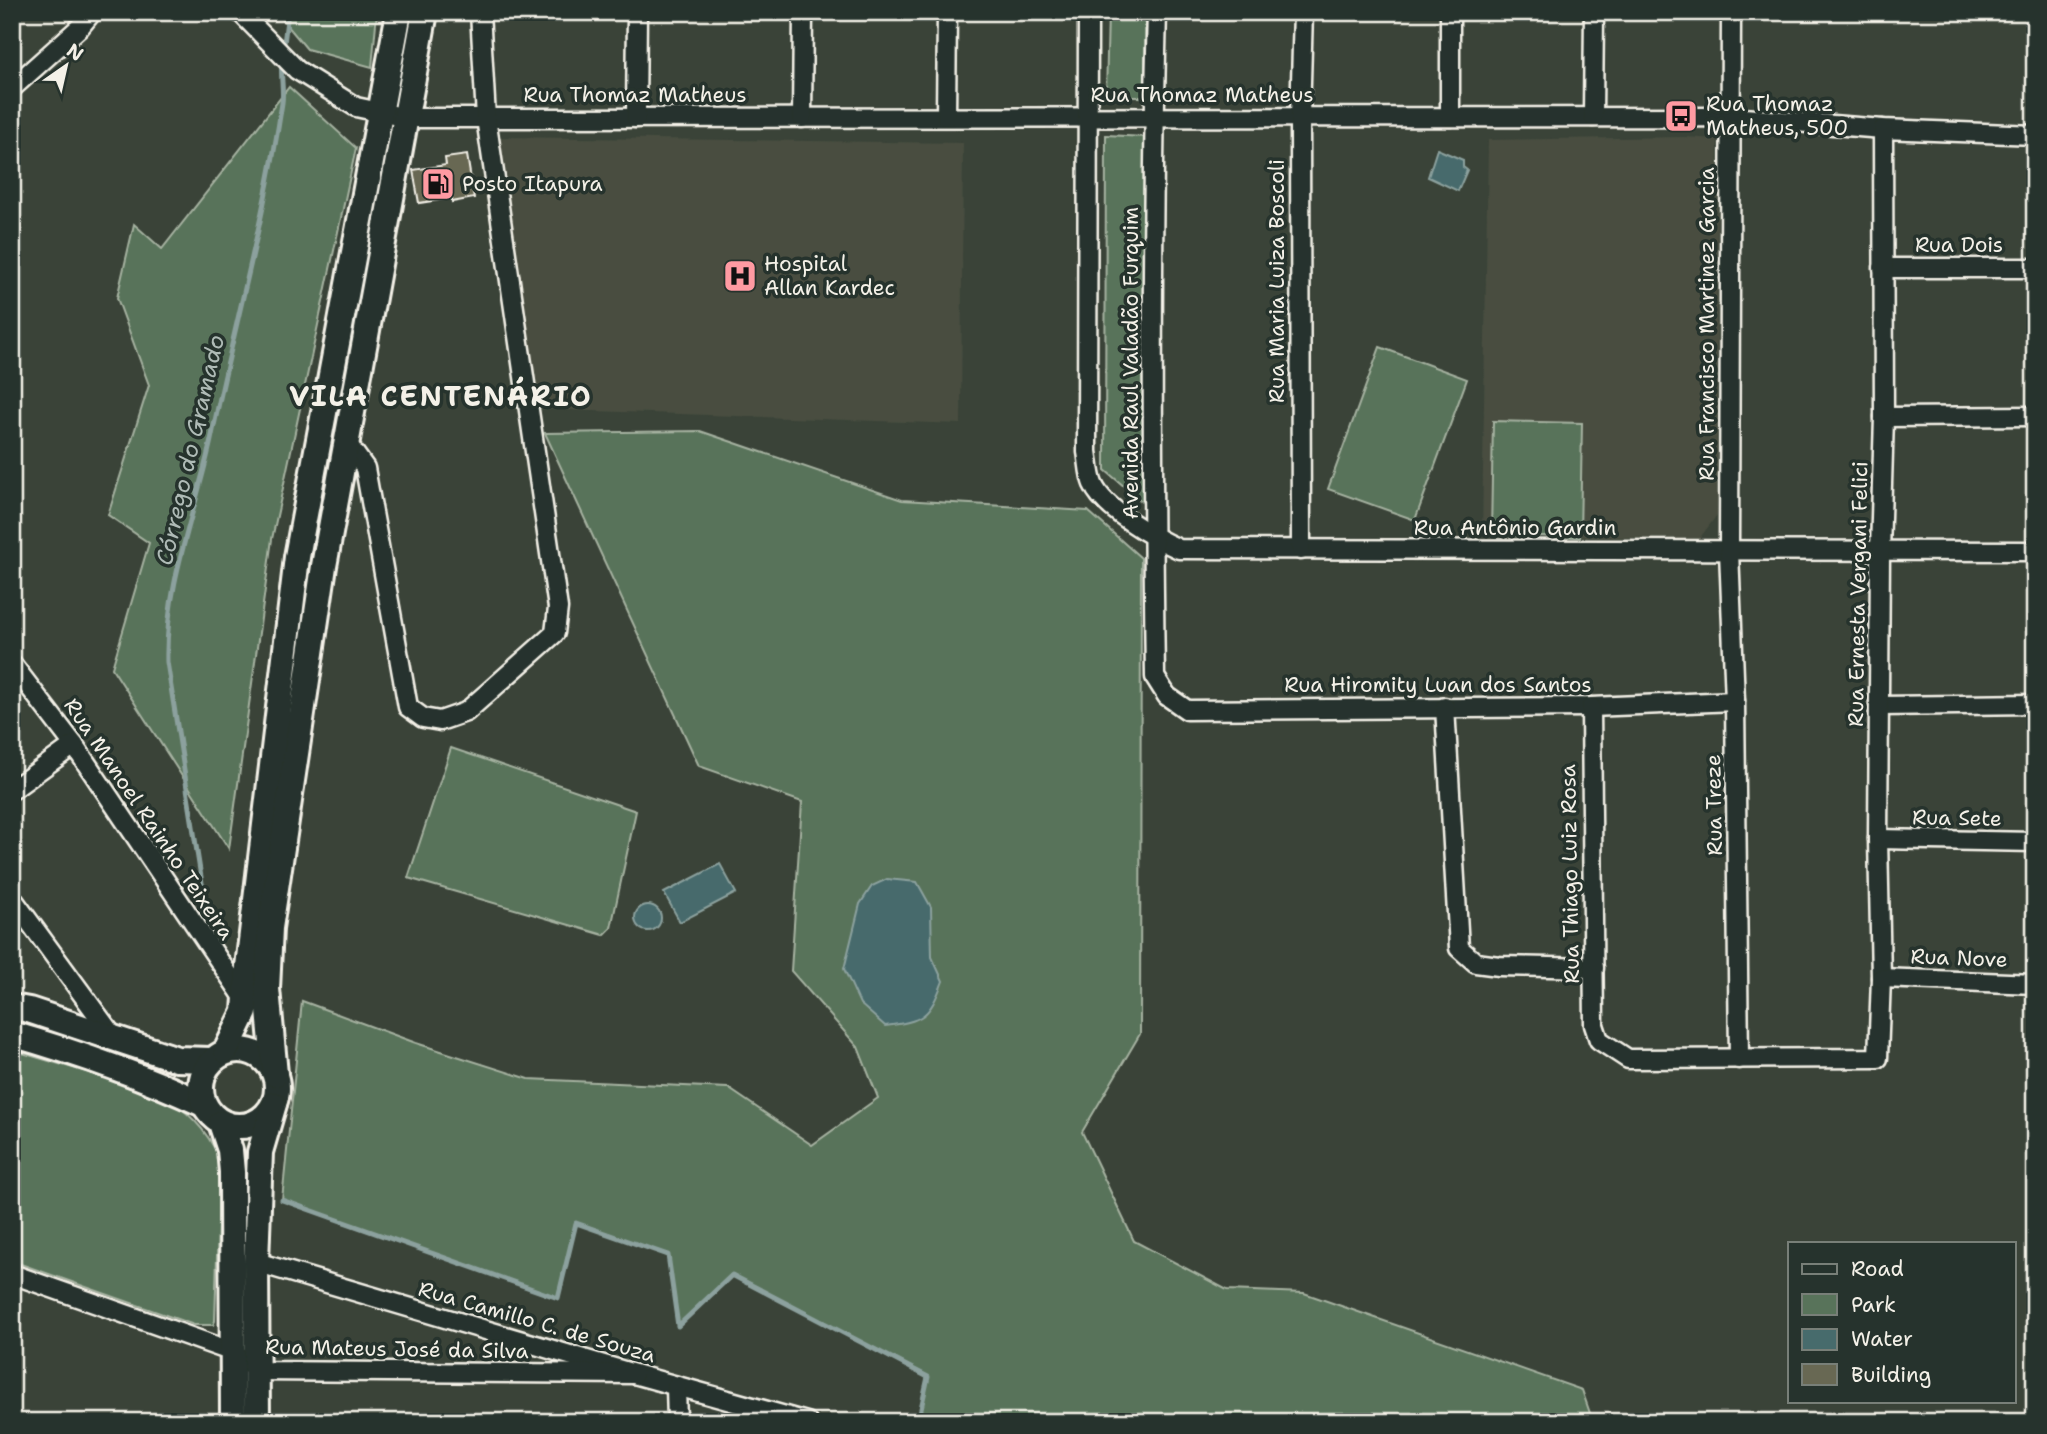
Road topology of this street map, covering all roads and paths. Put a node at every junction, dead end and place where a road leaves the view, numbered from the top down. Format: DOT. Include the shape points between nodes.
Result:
graph roads {
  1 [pos="92,12"];
  2 [pos="240,12"];
  3 [pos="399,12"];
  4 [pos="425,12"];
  5 [pos="480,12"];
  6 [pos="637,12"];
  7 [pos="803,12"];
  8 [pos="947,12"];
  9 [pos="1088,12"];
  10 [pos="1157,12"];
  11 [pos="1303,12"];
  12 [pos="1450,12"];
  13 [pos="1594,12"];
  14 [pos="1731,12"];
  15 [pos="12,88"];
  16 [pos="380,114"];
  17 [pos="946,117"];
  18 [pos="1088,117"];
  19 [pos="1154,117"];
  20 [pos="1300,117"];
  21 [pos="1450,117"];
  22 [pos="1593,117"];
  23 [pos="1731,117"];
  24 [pos="407,118"];
  25 [pos="486,118"];
  26 [pos="636,118"];
  27 [pos="802,118"];
  28 [pos="1883,129"];
  29 [pos="2030,135"];
  30 [pos="1883,268"];
  31 [pos="2035,268"];
  32 [pos="2035,416"];
  33 [pos="1884,417"];
  34 [pos="347,443"];
  35 [pos="1153,537"];
  36 [pos="1301,550"];
  37 [pos="1729,551"];
  38 [pos="2035,551"];
  39 [pos="1880,552"];
  40 [pos="12,664"];
  41 [pos="1735,701"];
  42 [pos="2035,704"];
  43 [pos="1880,706"];
  44 [pos="1445,707"];
  45 [pos="1591,707"];
  46 [pos="74,745"];
  47 [pos="12,790"];
  48 [pos="1878,839"];
  49 [pos="2035,842"];
  50 [pos="12,898"];
  51 [pos="1594,968"];
  52 [pos="1881,978"];
  53 [pos="2035,984"];
  54 [pos="247,1002"];
  55 [pos="12,1007"];
  56 [pos="12,1034"];
  57 [pos="115,1039"];
  58 [pos="219,1056"];
  59 [pos="1739,1059"];
  60 [pos="275,1074"];
  61 [pos="203,1104"];
  62 [pos="274,1104"];
  63 [pos="221,1123"];
  64 [pos="256,1262"];
  65 [pos="12,1274"];
  66 [pos="233,1352"];
  67 [pos="257,1371"];
  68 [pos="634,1374"];
  69 [pos="676,1386"];
  70 [pos="233,1422"];
  71 [pos="257,1422"];
  72 [pos="677,1422"];
  73 [pos="807,1422"];
  1 -- 15 [label="street"];
  2 -- 16 [label="street, Rua Thomaz Matheus" via="297,70 356,107"];
  3 -- 16 [label="main road"];
  4 -- 24 [label="main road"];
  5 -- 25 [label="street"];
  6 -- 26 [label="street"];
  7 -- 27 [label="street"];
  8 -- 17 [label="street"];
  9 -- 18 [label="street, Avenida Raul Valadão Furquim"];
  10 -- 19 [label="street, Avenida Raul Valadão Furquim"];
  11 -- 20 [label="street, Rua Maria Luiza Boscoli"];
  12 -- 21 [label="street"];
  13 -- 22 [label="street"];
  14 -- 23 [label="street, Rua Francisco Martinez Garcia"];
  16 -- 24 [label="street, Rua Thomaz Matheus"];
  16 -- 54 [label="main road" via="297,556"];
  17 -- 18 [label="street, Rua Thomaz Matheus"];
  17 -- 27 [label="street, Rua Thomaz Matheus"];
  18 -- 19 [label="street, Rua Thomaz Matheus"];
  18 -- 35 [label="street, Avenida Raul Valadão Furquim" via="1087,452 1093,486 1106,502"];
  19 -- 20 [label="street, Rua Thomaz Matheus"];
  19 -- 35 [label="street, Avenida Raul Valadão Furquim"];
  20 -- 21 [label="street, Rua Thomaz Matheus"];
  20 -- 36 [label="street, Rua Maria Luiza Boscoli"];
  21 -- 22 [label="street, Rua Thomaz Matheus"];
  22 -- 23 [label="street, Rua Thomaz Matheus"];
  23 -- 28 [label="street, Rua Thomaz Matheus"];
  23 -- 37 [label="street, Rua Francisco Martinez Garcia"];
  24 -- 25 [label="street, Rua Thomaz Matheus"];
  24 -- 34 [label="main road"];
  25 -- 26 [label="street, Rua Thomaz Matheus"];
  25 -- 34 [label="street" via="558,608 555,633 466,712 440,721 423,718 408,706 365,468"];
  26 -- 27 [label="street, Rua Thomaz Matheus"];
  28 -- 29 [label="street, Rua Thomaz Matheus"];
  28 -- 30 [label="street, Rua Ernesta Vergani Felici"];
  30 -- 31 [label="street, Rua Dois"];
  30 -- 33 [label="street, Rua Ernesta Vergani Felici"];
  32 -- 33 [label="street"];
  33 -- 39 [label="street, Rua Ernesta Vergani Felici"];
  34 -- 60 [label="main road" via="270,928 267,989"];
  35 -- 36 [label="street, Rua Antônio Gardin" via="1179,549"];
  35 -- 44 [label="street, Rua Hiromity Luan dos Santos" via="1155,677 1167,696 1186,710"];
  36 -- 37 [label="street, Rua Antônio Gardin"];
  37 -- 39 [label="street, Rua Antônio Gardin"];
  37 -- 41 [label="street, Rua Treze"];
  38 -- 39 [label="street, Rua Antônio Gardin"];
  39 -- 43 [label="street, Rua Ernesta Vergani Felici"];
  40 -- 46 [label="street, Rua Manoel Rainho Teixeira"];
  41 -- 45 [label="street, Rua Hiromity Luan dos Santos"];
  41 -- 59 [label="street, Rua Treze"];
  42 -- 43 [label="street"];
  43 -- 48 [label="street, Rua Ernesta Vergani Felici"];
  44 -- 45 [label="street, Rua Hiromity Luan dos Santos"];
  44 -- 51 [label="street" via="1459,948 1476,963"];
  45 -- 51 [label="street, Rua Thiago Luiz Rosa"];
  46 -- 47 [label="street"];
  46 -- 54 [label="street, Rua Manoel Rainho Teixeira"];
  48 -- 49 [label="street, Rua Sete"];
  48 -- 52 [label="street, Rua Ernesta Vergani Felici"];
  50 -- 57 [label="street"];
  51 -- 59 [label="street, Rua Thiago Luiz Rosa" via="1594,1025 1599,1040 1628,1059"];
  52 -- 53 [label="street, Rua Nove"];
  52 -- 59 [label="street, Rua Ernesta Vergani Felici" via="1878,1058"];
  54 -- 58 [label="main road" via="242,1022"];
  55 -- 57 [label="main road"];
  56 -- 61 [label="main road" via="161,1084"];
  57 -- 58 [label="main road" via="177,1059"];
  58 -- 60 [label="main road" via="240,1050 255,1053"];
  58 -- 61 [label="main road" via="201,1078"];
  60 -- 62 [label="main road"];
  61 -- 63 [label="main road"];
  62 -- 63 [label="main road" via="259,1121 247,1126"];
  62 -- 64 [label="main road" via="260,1152"];
  63 -- 66 [label="main road" via="232,1172"];
  64 -- 67 [label="main road"];
  64 -- 68 [label="street, Rua Camillo C. de Souza"];
  65 -- 66 [label="street, Rua Mateus José da Silva"];
  66 -- 67 [label="street, Rua Mateus José da Silva"];
  66 -- 70 [label="main road"];
  67 -- 68 [label="street, Rua Mateus José da Silva"];
  67 -- 71 [label="main road"];
  68 -- 69 [label="street, Rua Camillo C. de Souza"];
  69 -- 72 [label="street"];
  69 -- 73 [label="street, Rua Camillo C. de Souza"];
}
